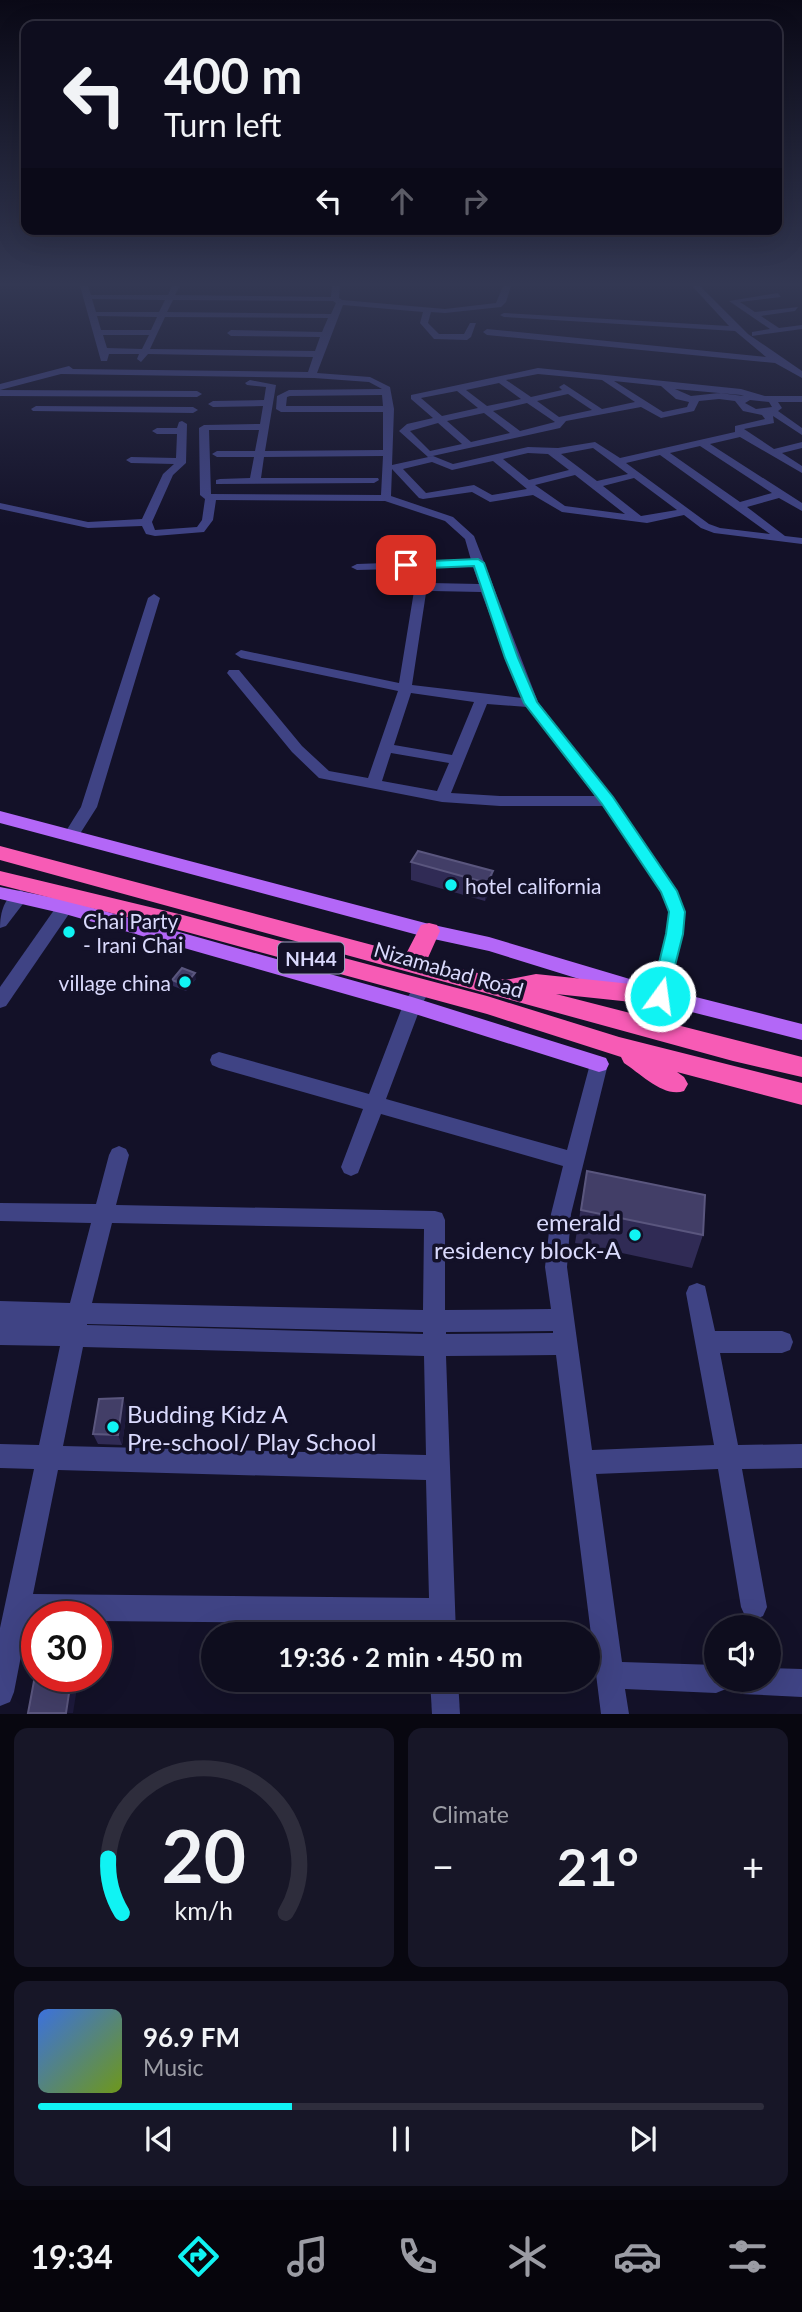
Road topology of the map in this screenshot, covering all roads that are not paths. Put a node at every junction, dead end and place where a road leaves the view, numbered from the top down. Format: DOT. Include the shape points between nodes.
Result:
graph roads {
  1 [pos="80,366"];
  2 [pos="137,366"];
  3 [pos="218,366"];
  4 [pos="316,366"];
  5 [pos="786,366"];
  6 [pos="60,371"];
  7 [pos="134,372"];
  8 [pos="541,372"];
  9 [pos="313,375"];
  10 [pos="802,375"];
  11 [pos="214,377"];
  12 [pos="607,378"];
  13 [pos="501,380"];
  14 [pos="668,384"];
  15 [pos="0,387"];
  16 [pos="458,388"];
  17 [pos="570,391"];
  18 [pos="387,392"];
  19 [pos="0,393"];
  20 [pos="124,394"];
  21 [pos="197,394"];
  22 [pos="764,398"];
  23 [pos="743,399"];
  24 [pos="529,400"];
  25 [pos="694,401"];
  26 [pos="802,401"];
  27 [pos="268,403"];
  28 [pos="213,404"];
  29 [pos="641,404"];
  30 [pos="36,409"];
  31 [pos="115,409"];
  32 [pos="388,409"];
  33 [pos="193,410"];
  34 [pos="485,410"];
  35 [pos="770,411"];
  36 [pos="602,413"];
  37 [pos="438,420"];
  38 [pos="561,421"];
  39 [pos="264,427"];
  40 [pos="157,431"];
  41 [pos="802,432"];
  42 [pos="517,434"];
  43 [pos="741,434"];
  44 [pos="702,443"];
  45 [pos="468,444"];
  46 [pos="802,445"];
  47 [pos="551,450"];
  48 [pos="390,451"];
  49 [pos="662,452"];
  50 [pos="773,452"];
  51 [pos="260,453"];
  52 [pos="217,454"];
  53 [pos="431,456"];
  54 [pos="495,457"];
  55 [pos="131,460"];
  56 [pos="621,461"];
  57 [pos="179,465"];
  58 [pos="206,467"];
  59 [pos="802,470"];
  60 [pos="578,471"];
  61 [pos="638,474"];
  62 [pos="463,478"];
  63 [pos="374,480"];
  64 [pos="220,482"];
  65 [pos="255,482"];
  66 [pos="594,485"];
  67 [pos="531,487"];
  68 [pos="781,495"];
  69 [pos="211,498"];
  70 [pos="386,498"];
  71 [pos="0,506"];
  72 [pos="739,506"];
  73 [pos="802,508"];
  74 [pos="686,511"];
  75 [pos="638,519"];
  76 [pos="146,522"];
  77 [pos="785,539"];
  78 [pos="802,541"];
  79 [pos="478,563"];
  80 [pos="357,567"];
  81 [pos="486,588"];
  82 [pos="154,598"];
  83 [pos="241,654"];
  84 [pos="234,673"];
  85 [pos="405,690"];
  86 [pos="482,700"];
  87 [pos="531,703"];
  88 [pos="385,748"];
  89 [pos="458,760"];
  90 [pos="373,785"];
  91 [pos="442,797"];
  92 [pos="607,801"];
  93 [pos="0,817"];
  94 [pos="71,836"];
  95 [pos="0,853"];
  96 [pos="0,878"];
  97 [pos="0,893"];
  98 [pos="21,896"];
  99 [pos="65,907"];
  100 [pos="0,922"];
  101 [pos="429,931"];
  102 [pos="413,964"];
  103 [pos="499,988"];
  104 [pos="417,996"];
  105 [pos="660,996"];
  106 [pos="0,1001"];
  107 [pos="802,1032"];
  108 [pos="619,1046"];
  109 [pos="219,1060"];
  110 [pos="599,1064"];
  111 [pos="802,1067"];
  112 [pos="675,1084"];
  113 [pos="802,1094"];
  114 [pos="374,1102"];
  115 [pos="119,1156"];
  116 [pos="576,1161"];
  117 [pos="351,1167"];
  118 [pos="0,1212"];
  119 [pos="104,1214"];
  120 [pos="696,1293"];
  121 [pos="0,1312"];
  122 [pos="563,1320"];
  123 [pos="434,1321"];
  124 [pos="76,1325"];
  125 [pos="255,1329"];
  126 [pos="0,1334"];
  127 [pos="707,1342"];
  128 [pos="782,1342"];
  129 [pos="566,1344"];
  130 [pos="435,1345"];
  131 [pos="0,1456"];
  132 [pos="802,1456"];
  133 [pos="729,1457"];
  134 [pos="49,1458"];
  135 [pos="582,1462"];
  136 [pos="438,1468"];
  137 [pos="18,1607"];
  138 [pos="754,1607"];
  139 [pos="416,1622"];
  140 [pos="443,1622"];
  141 [pos="610,1675"];
  142 [pos="704,1679"];
  143 [pos="781,1681"];
  144 [pos="802,1682"];
  145 [pos="0,1692"];
  146 [pos="445,1692"];
  147 [pos="446,1713"];
  148 [pos="615,1713"];
  1 -- 6 [label="street"];
  2 -- 7 [label="street"];
  3 -- 11 [label="street"];
  4 -- 9 [label="street"];
  5 -- 10 [label="street"];
  6 -- 7 [label="street"];
  6 -- 15 [label="street"];
  7 -- 11 [label="street"];
  7 -- 20 [label="street"];
  8 -- 12 [label="street"];
  8 -- 13 [label="street"];
  8 -- 17 [label="street"];
  9 -- 11 [label="street"];
  9 -- 18 [label="street" via="372,380"];
  11 -- 27 [label="street" via="270,384"];
  12 -- 14 [label="street"];
  12 -- 29 [label="street"];
  13 -- 16 [label="street"];
  13 -- 24 [label="street"];
  14 -- 22 [label="street"];
  14 -- 25 [label="street" via="666,387 679,396"];
  16 -- 34 [label="street"];
  16 -- 37 [label="street" via="414,397"];
  17 -- 24 [label="street"];
  17 -- 36 [label="street"];
  18 -- 32 [label="street"];
  18 -- 32 [label="street" via="289,393 282,396 281,409"];
  19 -- 20 [label="street"];
  20 -- 21 [label="street"];
  20 -- 31 [label="street"];
  22 -- 23 [label="street"];
  22 -- 26 [label="street"];
  22 -- 35 [label="street" via="777,405"];
  23 -- 25 [label="street" via="716,396"];
  23 -- 35 [label="street" via="739,402 742,408"];
  24 -- 34 [label="street"];
  24 -- 38 [label="street"];
  25 -- 29 [label="street" via="691,409 665,415"];
  26 -- 35 [label="street"];
  27 -- 28 [label="street"];
  27 -- 39 [label="street"];
  29 -- 36 [label="street"];
  30 -- 31 [label="street"];
  31 -- 33 [label="street"];
  32 -- 48 [label="street"];
  34 -- 37 [label="street"];
  34 -- 42 [label="street"];
  35 -- 41 [label="street"];
  35 -- 43 [label="street" via="771,421 738,428"];
  36 -- 38 [label="street"];
  37 -- 45 [label="street"];
  37 -- 53 [label="street" via="404,431"];
  38 -- 42 [label="street" via="557,426"];
  39 -- 51 [label="street"];
  39 -- 58 [label="street" via="208,428"];
  40 -- 57 [label="street" via="182,427"];
  42 -- 45 [label="street"];
  43 -- 44 [label="street"];
  43 -- 50 [label="street"];
  44 -- 49 [label="street"];
  44 -- 68 [label="street"];
  45 -- 53 [label="street"];
  46 -- 50 [label="street"];
  47 -- 54 [label="street"];
  47 -- 56 [label="street" via="595,444"];
  47 -- 60 [label="street"];
  48 -- 51 [label="street"];
  48 -- 53 [label="street"];
  48 -- 70 [label="street"];
  49 -- 56 [label="street"];
  49 -- 72 [label="street"];
  50 -- 59 [label="street"];
  51 -- 52 [label="street"];
  51 -- 65 [label="street"];
  53 -- 62 [label="street"];
  53 -- 62 [label="street" via="396,467 423,496"];
  54 -- 62 [label="street"];
  54 -- 67 [label="street"];
  55 -- 57 [label="street"];
  56 -- 61 [label="street"];
  57 -- 58 [label="street"];
  57 -- 76 [label="street" via="167,474"];
  58 -- 69 [label="street" via="205,495"];
  60 -- 66 [label="street"];
  60 -- 67 [label="street"];
  61 -- 66 [label="street"];
  61 -- 74 [label="street"];
  62 -- 67 [label="street" via="490,499"];
  63 -- 65 [label="street"];
  64 -- 65 [label="street"];
  66 -- 75 [label="street"];
  67 -- 75 [label="street" via="562,509"];
  68 -- 72 [label="street"];
  68 -- 73 [label="street"];
  69 -- 70 [label="street"];
  69 -- 76 [label="street" via="200,530 155,533"];
  70 -- 79 [label="street" via="458,525 470,538"];
  71 -- 76 [label="street" via="88,525"];
  72 -- 77 [label="street"];
  74 -- 75 [label="street" via="654,520"];
  74 -- 77 [label="street" via="711,529"];
  77 -- 78 [label="street"];
  79 -- 80 [label="street"];
  79 -- 81 [label="street"];
  81 -- 85 [label="street" via="430,587 420,591"];
  81 -- 87 [label="street"];
  82 -- 94 [label="street" via="89,807"];
  83 -- 85 [label="street"];
  84 -- 90 [label="street" via="296,749 324,775"];
  85 -- 86 [label="street"];
  85 -- 88 [label="street"];
  86 -- 87 [label="street"];
  86 -- 89 [label="street"];
  87 -- 92 [label="street"];
  88 -- 89 [label="street"];
  88 -- 90 [label="street"];
  89 -- 91 [label="street"];
  90 -- 91 [label="street"];
  91 -- 92 [label="street"];
  92 -- 105 [label="street" via="668,891 677,912"];
  93 -- 94 [label="main road, Nizamabad Road"];
  94 -- 101 [label="main road, Nizamabad Road"];
  95 -- 102 [label="highway, Nizamabad Road / NH44"];
  96 -- 104 [label="highway, Nizamabad Road / NH44"];
  97 -- 98 [label="main road, Nizamabad Road"];
  98 -- 99 [label="main road, Nizamabad Road"];
  98 -- 100 [label="street"];
  99 -- 104 [label="main road, Nizamabad Road"];
  99 -- 106 [label="street"];
  101 -- 102 [label="highway"];
  101 -- 105 [label="main road, Nizamabad Road" via="489,944"];
  102 -- 103 [label="highway, Nizamabad Road / NH44"];
  103 -- 105 [label="highway" via="536,983"];
  103 -- 111 [label="highway, Nizamabad Road / NH44"];
  104 -- 108 [label="highway, Nizamabad Road / NH44"];
  104 -- 110 [label="main road, Nizamabad Road"];
  104 -- 114 [label="street"];
  105 -- 107 [label="main road, Nizamabad Road"];
  108 -- 112 [label="highway"];
  108 -- 113 [label="highway, Nizamabad Road / NH44"];
  109 -- 114 [label="street"];
  110 -- 116 [label="street"];
  114 -- 116 [label="street"];
  114 -- 117 [label="street"];
  115 -- 119 [label="street"];
  116 -- 122 [label="street" via="557,1237"];
  118 -- 119 [label="street"];
  119 -- 123 [label="street" via="435,1220"];
  119 -- 124 [label="street"];
  120 -- 127 [label="street"];
  121 -- 124 [label="street"];
  122 -- 123 [label="street"];
  122 -- 129 [label="street"];
  123 -- 125 [label="street"];
  123 -- 130 [label="street"];
  124 -- 125 [label="street"];
  124 -- 126 [label="street"];
  124 -- 134 [label="street"];
  125 -- 130 [label="street"];
  127 -- 128 [label="street"];
  127 -- 133 [label="street"];
  129 -- 130 [label="street"];
  129 -- 135 [label="street"];
  130 -- 136 [label="street"];
  131 -- 134 [label="street"];
  132 -- 133 [label="street"];
  133 -- 135 [label="street"];
  133 -- 138 [label="street"];
  134 -- 136 [label="street"];
  134 -- 137 [label="street"];
  135 -- 141 [label="street"];
  136 -- 140 [label="street"];
  137 -- 139 [label="street"];
  137 -- 145 [label="street"];
  141 -- 142 [label="street"];
  141 -- 148 [label="street"];
  143 -- 144 [label="street"];
  146 -- 147 [label="street"];
}
